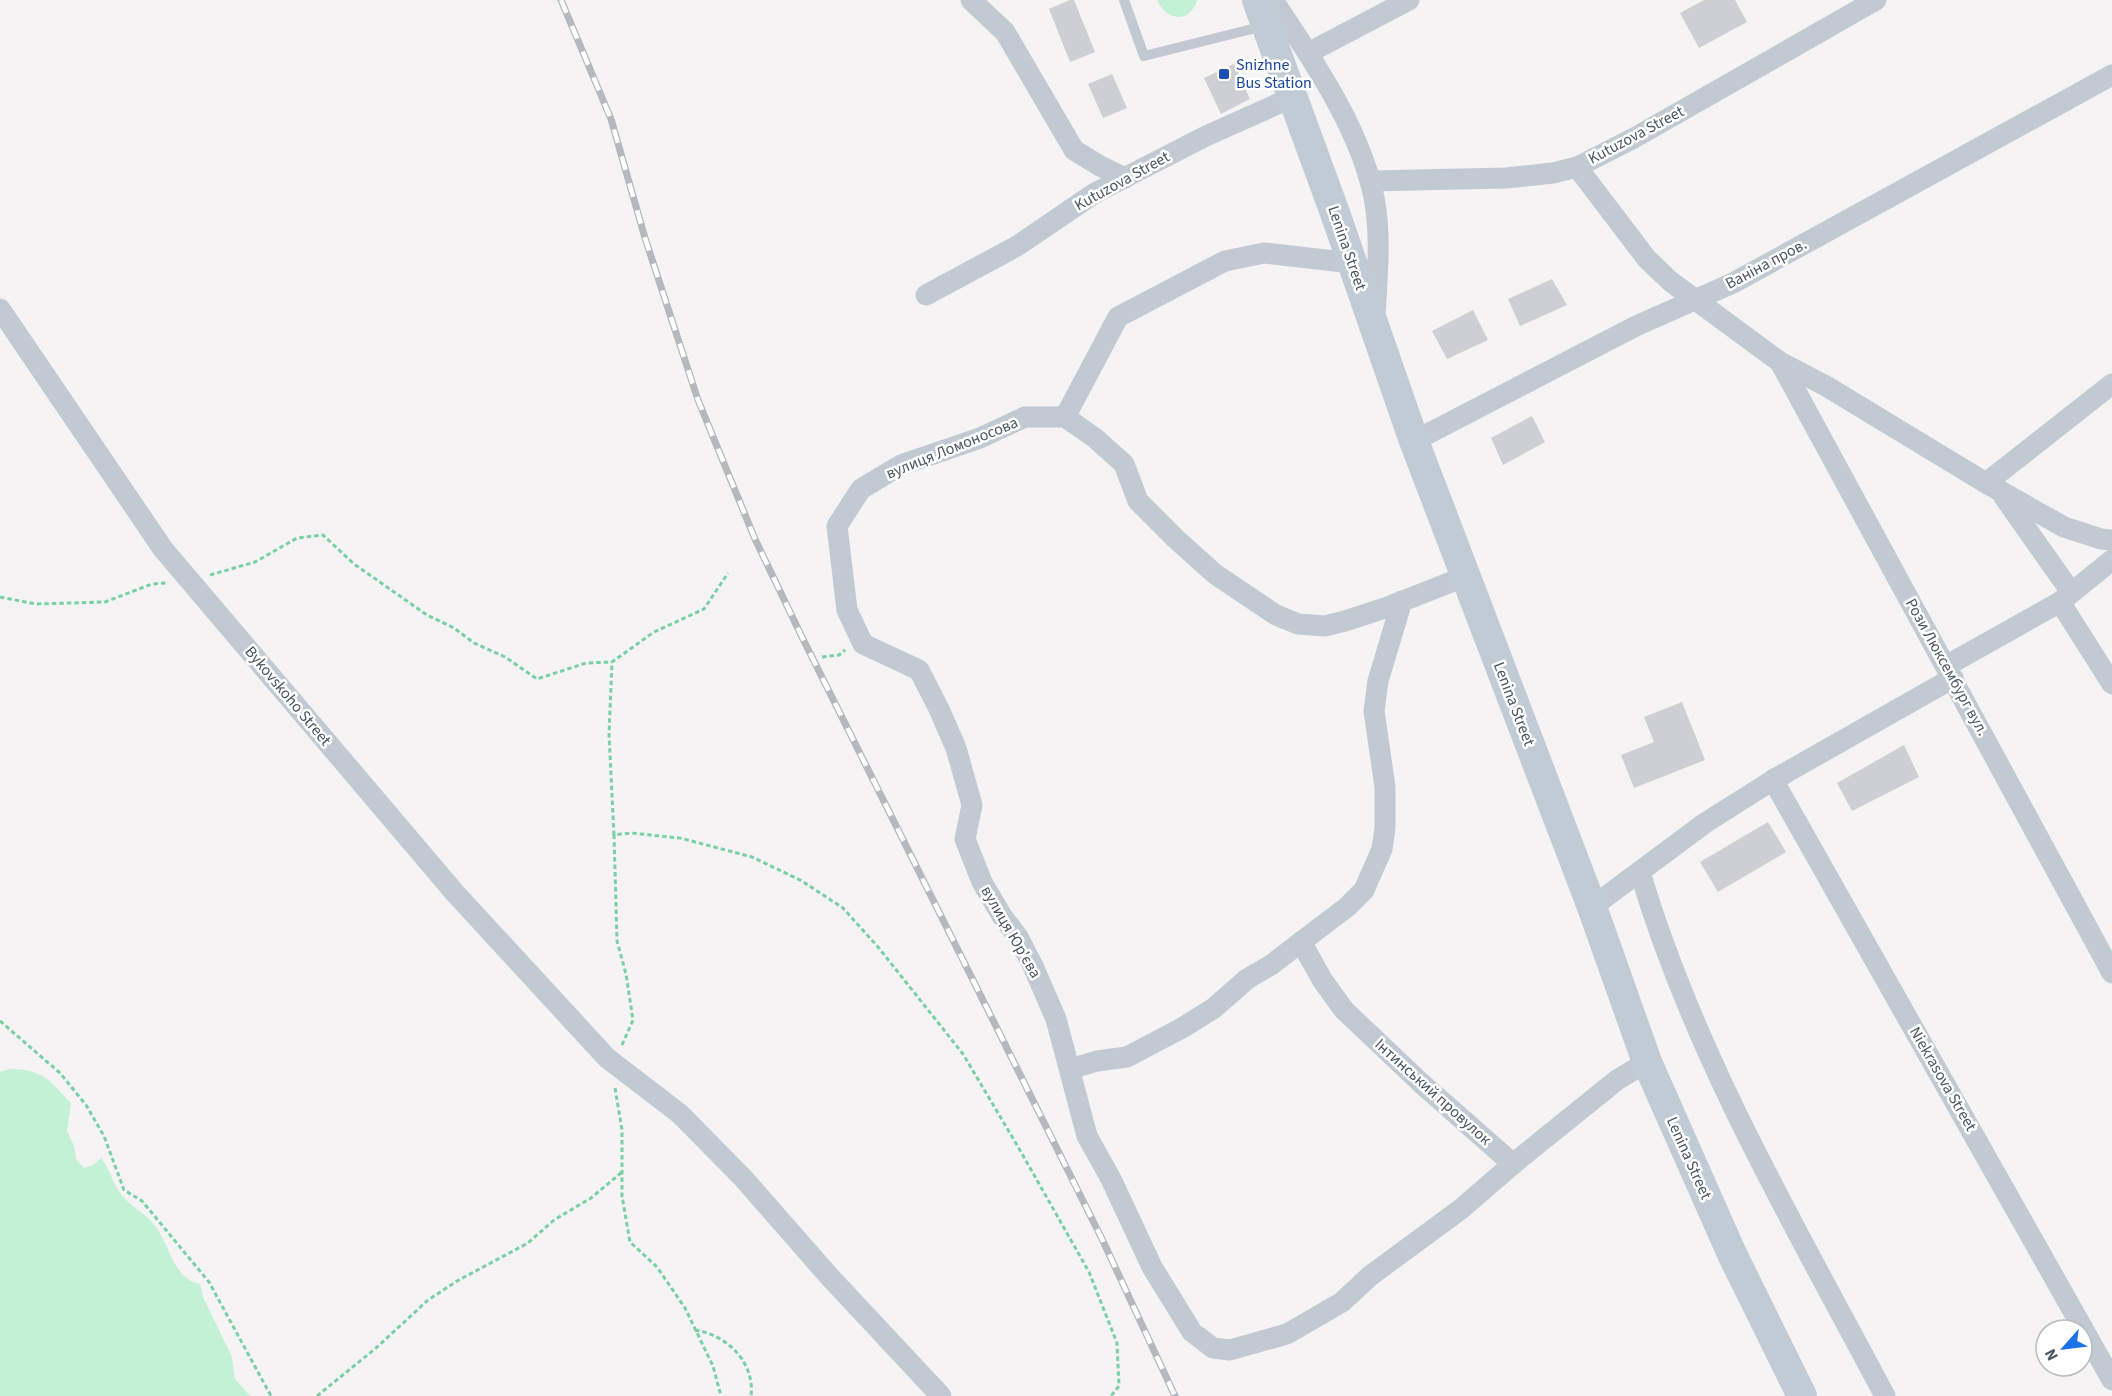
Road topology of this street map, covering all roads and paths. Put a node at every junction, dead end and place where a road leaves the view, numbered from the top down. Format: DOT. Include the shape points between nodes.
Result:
graph roads {
  1 [pos="971,0"];
  2 [pos="1124,0"];
  3 [pos="1409,0"];
  4 [pos="1876,0"];
  5 [pos="1265,9"];
  6 [pos="1308,52"];
  7 [pos="2112,75"];
  8 [pos="1293,97"];
  9 [pos="1577,167"];
  10 [pos="1125,178"];
  11 [pos="1370,181"];
  12 [pos="1352,263"];
  13 [pos="926,295"];
  14 [pos="1696,301"];
  15 [pos="0,309"];
  16 [pos="1375,330"];
  17 [pos="1780,362"];
  18 [pos="2112,384"];
  19 [pos="1065,417"];
  20 [pos="1414,441"];
  21 [pos="1993,487"];
  22 [pos="2112,540"];
  23 [pos="2112,560"];
  24 [pos="728,573"];
  25 [pos="1464,577"];
  26 [pos="191,581"];
  27 [pos="0,597"];
  28 [pos="2066,597"];
  29 [pos="1402,601"];
  30 [pos="859,636"];
  31 [pos="822,657"];
  32 [pos="612,662"];
  33 [pos="1950,672"];
  34 [pos="2112,684"];
  35 [pos="1773,780"];
  36 [pos="614,835"];
  37 [pos="1640,872"];
  38 [pos="1592,907"];
  39 [pos="1301,942"];
  40 [pos="2112,973"];
  41 [pos="0,1021"];
  42 [pos="607,1058"];
  43 [pos="1647,1062"];
  44 [pos="1070,1069"];
  45 [pos="1513,1164"];
  46 [pos="622,1172"];
  47 [pos="695,1330"];
  48 [pos="2112,1380"];
  49 [pos="271,1396"];
  50 [pos="317,1396"];
  51 [pos="721,1396"];
  52 [pos="751,1396"];
  53 [pos="940,1396"];
  54 [pos="1111,1396"];
  55 [pos="1802,1396"];
  56 [pos="1885,1396"];
  1 -- 10 [label="street" via="1005,32 1074,150"];
  2 -- 5 [label="lane" via="1144,56"];
  3 -- 6 [label="street"];
  4 -- 9 [label="street, Kutuzova Street"];
  5 -- 6 [label="street"];
  5 -- 8 [label="main road, Lenina Street"];
  6 -- 11 [label="street" via="1346,121"];
  7 -- 14 [label="street, Ваніна пров."];
  8 -- 10 [label="street, Kutuzova Street"];
  8 -- 12 [label="main road, Lenina Street"];
  9 -- 11 [label="street, Kutuzova Street" via="1506,178"];
  9 -- 14 [label="street" via="1647,259"];
  10 -- 13 [label="street, Kutuzova Street" via="1095,193 1017,246"];
  11 -- 16 [label="street" via="1378,225"];
  12 -- 16 [label="main road, Lenina Street"];
  12 -- 19 [label="street" via="1264,253 1225,261 1118,317"];
  14 -- 17 [label="street"];
  14 -- 20 [label="street, Ваніна пров." via="1636,326"];
  15 -- 26 [label="street, Bykovskoho Street" via="163,549"];
  16 -- 20 [label="main road, Lenina Street"];
  17 -- 21 [label="street"];
  17 -- 33 [label="street, Рози Люксембург вул."];
  18 -- 21 [label="street"];
  19 -- 29 [label="street" via="1124,464 1138,501 1176,539 1215,574 1276,615 1298,624 1325,626"];
  19 -- 30 [label="street, вулиця Ломоносова" via="1025,417 980,438 901,465 861,489 837,526 848,610"];
  20 -- 25 [label="main road, Lenina Street"];
  21 -- 22 [label="street" via="2064,527"];
  21 -- 28 [label="street"];
  23 -- 28 [label="street"];
  24 -- 32 [label="path" via="704,609 654,633"];
  25 -- 29 [label="street"];
  25 -- 38 [label="main road, Lenina Street"];
  26 -- 27 [label="path" via="152,584 105,602 36,604"];
  26 -- 32 [label="path" via="255,562 297,538 323,535 354,564 427,615 537,679 586,663"];
  26 -- 42 [label="street, Bykovskoho Street" via="455,893"];
  28 -- 33 [label="street"];
  28 -- 34 [label="street"];
  29 -- 39 [label="street" via="1378,681 1374,711 1385,788 1383,849 1364,890"];
  30 -- 31 [label="path" via="839,655"];
  30 -- 44 [label="street, вулиця Юр'єва" via="863,644 919,670 939,709 956,748 972,806 965,838 982,882 1033,966 1056,1019"];
  32 -- 36 [label="path" via="609,734"];
  33 -- 35 [label="street"];
  33 -- 40 [label="street, Рози Люксембург вул."];
  35 -- 37 [label="street" via="1705,823"];
  35 -- 48 [label="street, Niekrasova Street"];
  36 -- 42 [label="path" via="617,941 633,1020 623,1044"];
  36 -- 54 [label="path" via="680,838 752,857 802,881 843,908 878,947 963,1054 1089,1272 1117,1343 1119,1386"];
  37 -- 38 [label="street"];
  37 -- 56 [label="street" via="1660,937 1728,1096"];
  38 -- 43 [label="main road, Lenina Street"];
  39 -- 44 [label="street" via="1247,979 1214,1008 1157,1042 1126,1057"];
  39 -- 45 [label="street, Інтинський провулок" via="1344,1010"];
  41 -- 49 [label="path" via="60,1073 86,1105 104,1136 124,1190 142,1201 209,1282"];
  42 -- 46 [label="path" via="622,1130"];
  42 -- 53 [label="street, Bykovskoho Street" via="680,1113"];
  43 -- 45 [label="street" via="1617,1080"];
  43 -- 55 [label="main road, Lenina Street" via="1732,1254"];
  44 -- 45 [label="street, вулиця Юр'єва" via="1087,1136 1152,1267 1192,1332 1213,1348 1230,1350 1250,1345 1287,1334 1314,1320 1461,1209"];
  46 -- 47 [label="path" via="630,1242 657,1267"];
  46 -- 50 [label="path" via="528,1243 428,1300"];
  47 -- 51 [label="path" via="713,1366"];
  47 -- 52 [label="path" via="723,1339 743,1361 750,1374"];
}
